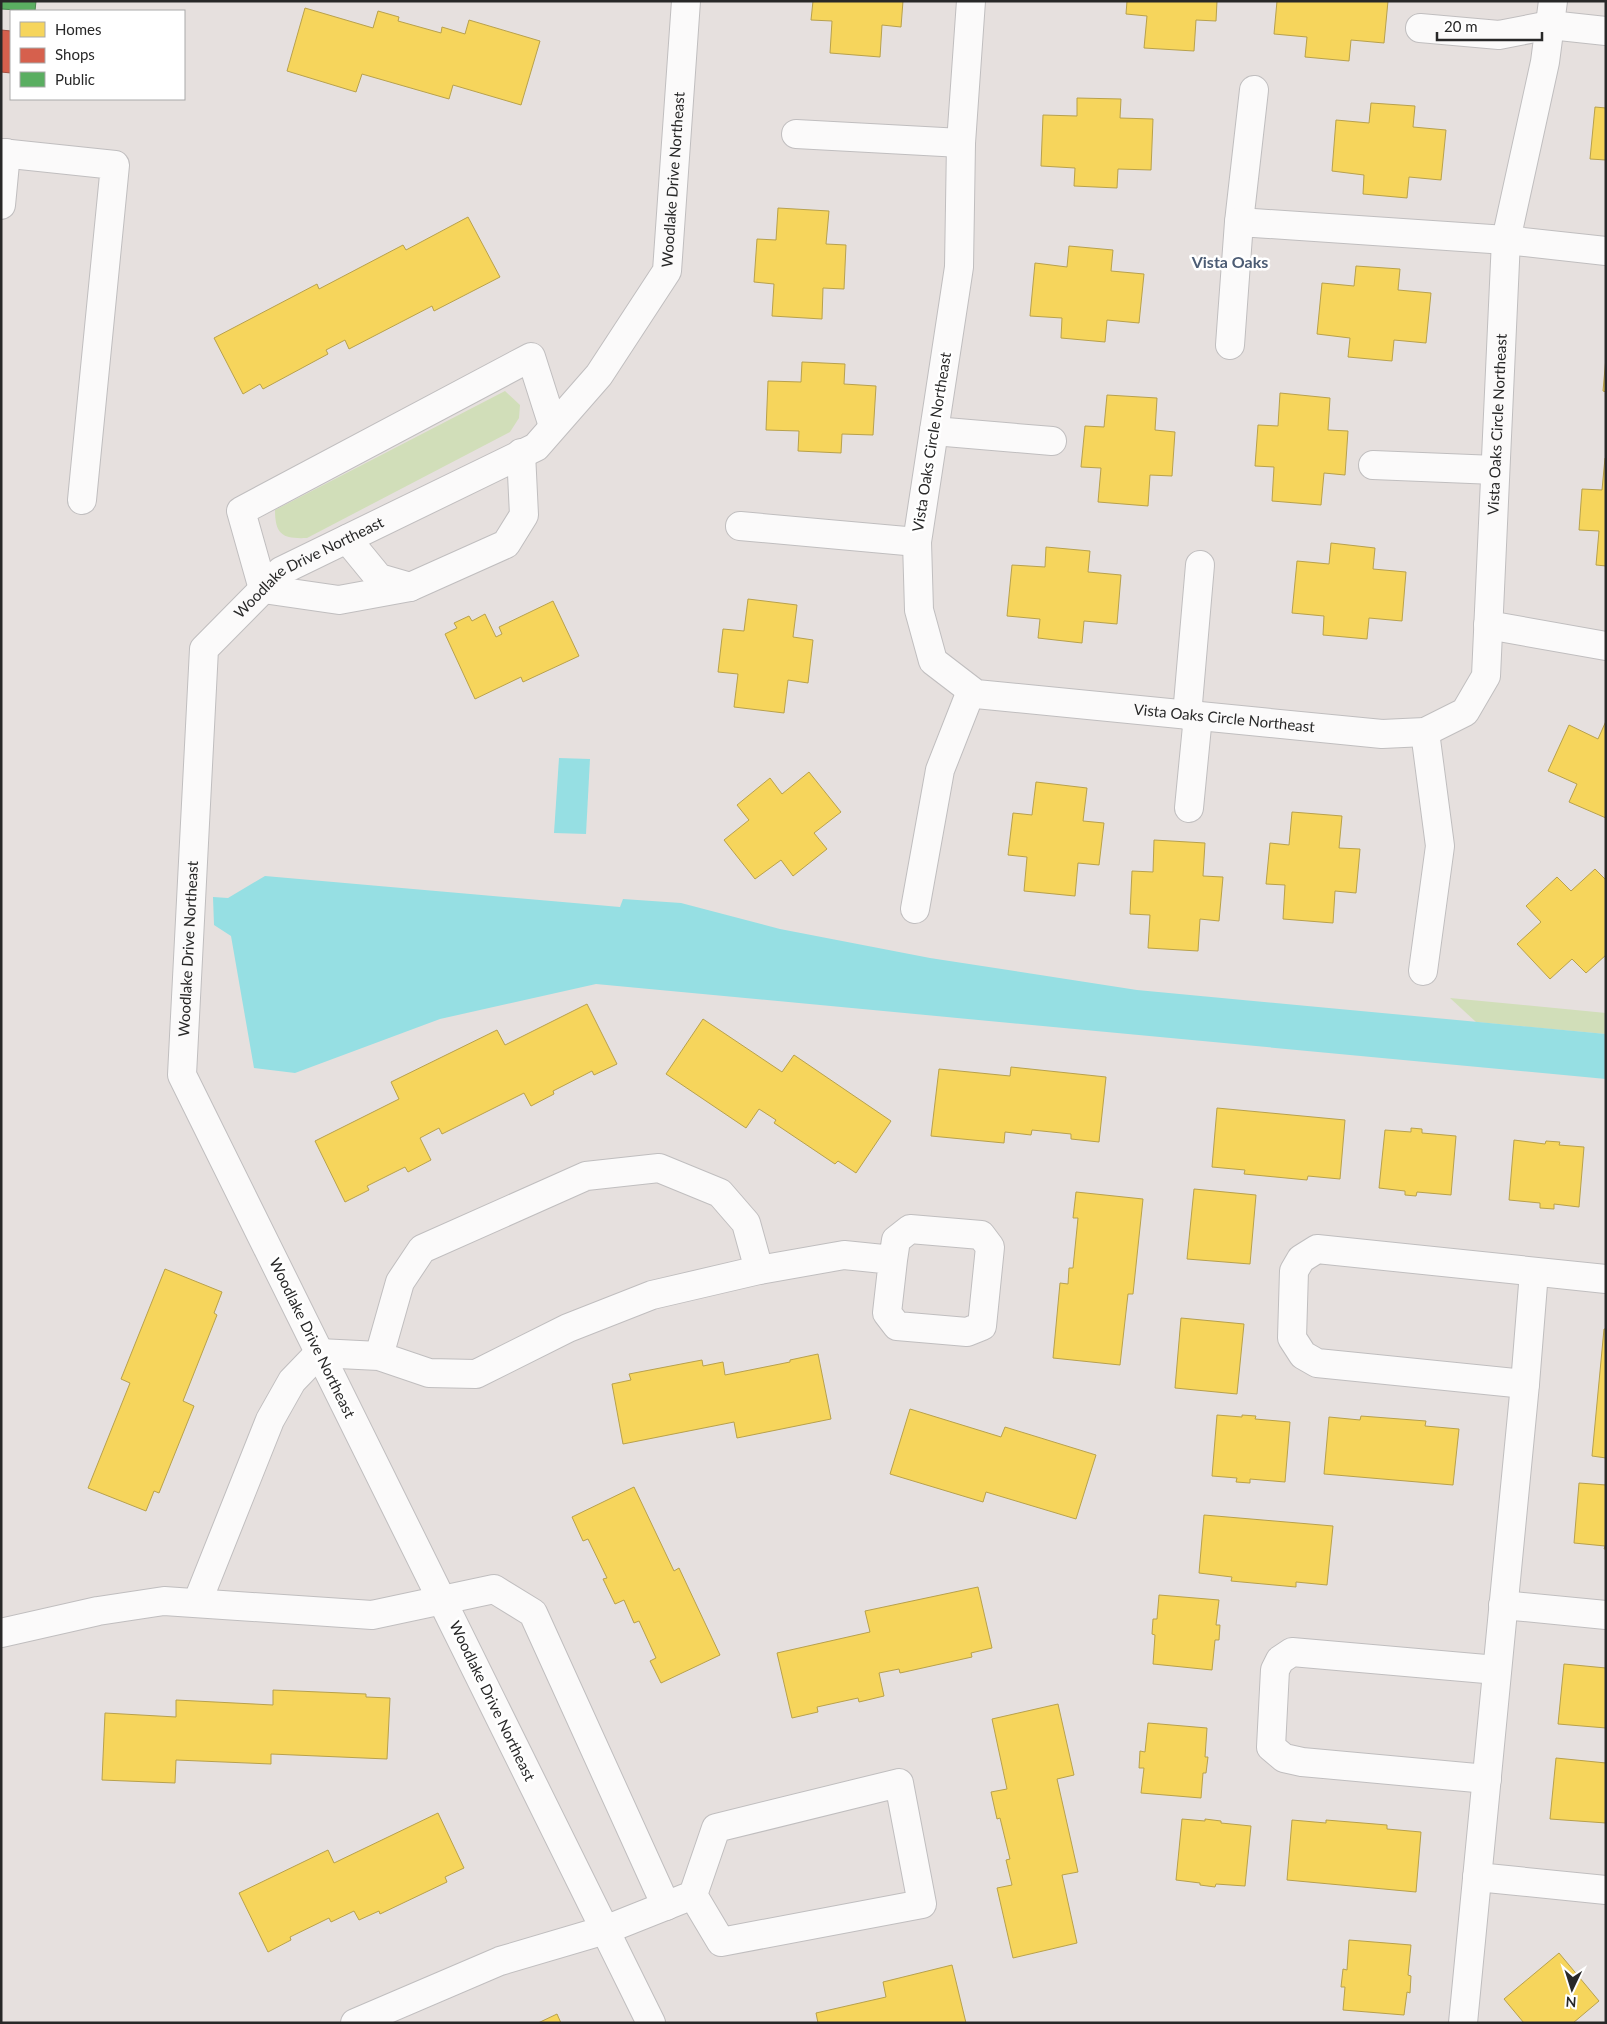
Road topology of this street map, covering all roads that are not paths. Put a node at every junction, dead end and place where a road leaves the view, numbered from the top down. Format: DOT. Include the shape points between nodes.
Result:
graph roads {
  1 [pos="686,1"];
  2 [pos="971,1"];
  3 [pos="1552,13"];
  4 [pos="1420,28"];
  5 [pos="1606,31"];
  6 [pos="1254,90"];
  7 [pos="796,134"];
  8 [pos="961,143"];
  9 [pos="4,153"];
  10 [pos="1,204"];
  11 [pos="1239,222"];
  12 [pos="1506,240"];
  13 [pos="1606,251"];
  14 [pos="1230,345"];
  15 [pos="553,426"];
  16 [pos="934,431"];
  17 [pos="1052,441"];
  18 [pos="521,454"];
  19 [pos="1374,465"];
  20 [pos="1495,470"];
  21 [pos="82,500"];
  22 [pos="740,526"];
  23 [pos="347,539"];
  24 [pos="917,542"];
  25 [pos="1200,565"];
  26 [pos="410,588"];
  27 [pos="263,590"];
  28 [pos="1488,625"];
  29 [pos="1606,646"];
  30 [pos="971,691"];
  31 [pos="1193,716"];
  32 [pos="1425,732"];
  33 [pos="1189,808"];
  34 [pos="915,909"];
  35 [pos="1423,971"];
  36 [pos="893,1260"];
  37 [pos="759,1270"];
  38 [pos="1534,1272"];
  39 [pos="1606,1279"];
  40 [pos="320,1353"];
  41 [pos="379,1356"];
  42 [pos="1525,1384"];
  43 [pos="442,1601"];
  44 [pos="197,1603"];
  45 [pos="1503,1605"];
  46 [pos="1606,1614"];
  47 [pos="1,1633"];
  48 [pos="1497,1670"];
  49 [pos="1487,1779"];
  50 [pos="1478,1877"];
  51 [pos="1606,1890"];
  52 [pos="693,1895"];
  53 [pos="666,1906"];
  54 [pos="605,1930"];
  55 [pos="355,2023"];
  56 [pos="651,2023"];
  57 [pos="1464,2023"];
  1 -- 15 [label="street, Woodlake Drive Northeast" via="667,272 599,374"];
  2 -- 8 [label="street, Vista Oaks Circle Northeast"];
  3 -- 4 [label="street" via="1499,35"];
  3 -- 5 [label="street"];
  3 -- 12 [label="street, Vista Oaks Circle Northeast" via="1545,62"];
  6 -- 11 [label="street"];
  7 -- 8 [label="street"];
  8 -- 16 [label="street, Vista Oaks Circle Northeast" via="959,267"];
  9 -- 10 [label="street"];
  9 -- 21 [label="street" via="115,165"];
  11 -- 12 [label="street"];
  11 -- 14 [label="street"];
  12 -- 13 [label="street"];
  12 -- 20 [label="street, Vista Oaks Circle Northeast"];
  15 -- 18 [label="street, Woodlake Drive Northeast" via="536,447"];
  15 -- 27 [label="street" via="531,357 241,511"];
  16 -- 17 [label="street"];
  16 -- 24 [label="street, Vista Oaks Circle Northeast"];
  18 -- 23 [label="street, Woodlake Drive Northeast"];
  18 -- 26 [label="street" via="524,515 506,544"];
  19 -- 20 [label="street"];
  20 -- 28 [label="street, Vista Oaks Circle Northeast"];
  22 -- 24 [label="street"];
  23 -- 26 [label="street" via="379,578"];
  23 -- 27 [label="street, Woodlake Drive Northeast" via="281,571"];
  24 -- 30 [label="street, Vista Oaks Circle Northeast" via="919,610 934,661"];
  25 -- 31 [label="street"];
  26 -- 27 [label="street" via="339,600"];
  27 -- 40 [label="street, Woodlake Drive Northeast" via="204,649 182,1075"];
  28 -- 29 [label="street"];
  28 -- 32 [label="street, Vista Oaks Circle Northeast" via="1486,676 1465,712"];
  30 -- 31 [label="street, Vista Oaks Circle Northeast"];
  30 -- 34 [label="street" via="940,770"];
  31 -- 32 [label="street, Vista Oaks Circle Northeast" via="1382,734"];
  31 -- 33 [label="street"];
  32 -- 35 [label="street" via="1440,846"];
  36 -- 36 [label="street" via="887,1313 897,1326 967,1332 982,1326 990,1247 981,1235 910,1230 896,1240"];
  36 -- 37 [label="street" via="844,1255"];
  37 -- 41 [label="street" via="652,1295 568,1328 476,1374 429,1373"];
  37 -- 41 [label="street" via="746,1223 720,1193 659,1168 586,1176 422,1249 400,1282"];
  38 -- 39 [label="street"];
  38 -- 42 [label="street"];
  38 -- 42 [label="street" via="1317,1249 1301,1259 1294,1271 1292,1338 1303,1355 1317,1363"];
  40 -- 41 [label="street"];
  40 -- 43 [label="street, Woodlake Drive Northeast"];
  40 -- 44 [label="street" via="292,1381 270,1420"];
  42 -- 45 [label="street"];
  43 -- 44 [label="street" via="372,1616"];
  43 -- 53 [label="street" via="494,1589 533,1613"];
  43 -- 54 [label="street, Woodlake Drive Northeast"];
  44 -- 47 [label="street" via="164,1601 98,1611"];
  45 -- 46 [label="street"];
  45 -- 48 [label="street"];
  48 -- 49 [label="street"];
  48 -- 49 [label="street" via="1292,1652 1280,1660 1275,1670 1271,1747 1284,1758"];
  49 -- 50 [label="street"];
  50 -- 51 [label="street"];
  50 -- 57 [label="street"];
  52 -- 52 [label="street" via="721,1942 922,1904 899,1783 716,1828"];
  52 -- 53 [label="street"];
  53 -- 54 [label="street"];
  54 -- 55 [label="street" via="500,1961"];
  54 -- 56 [label="street, Woodlake Drive Northeast"];
}
